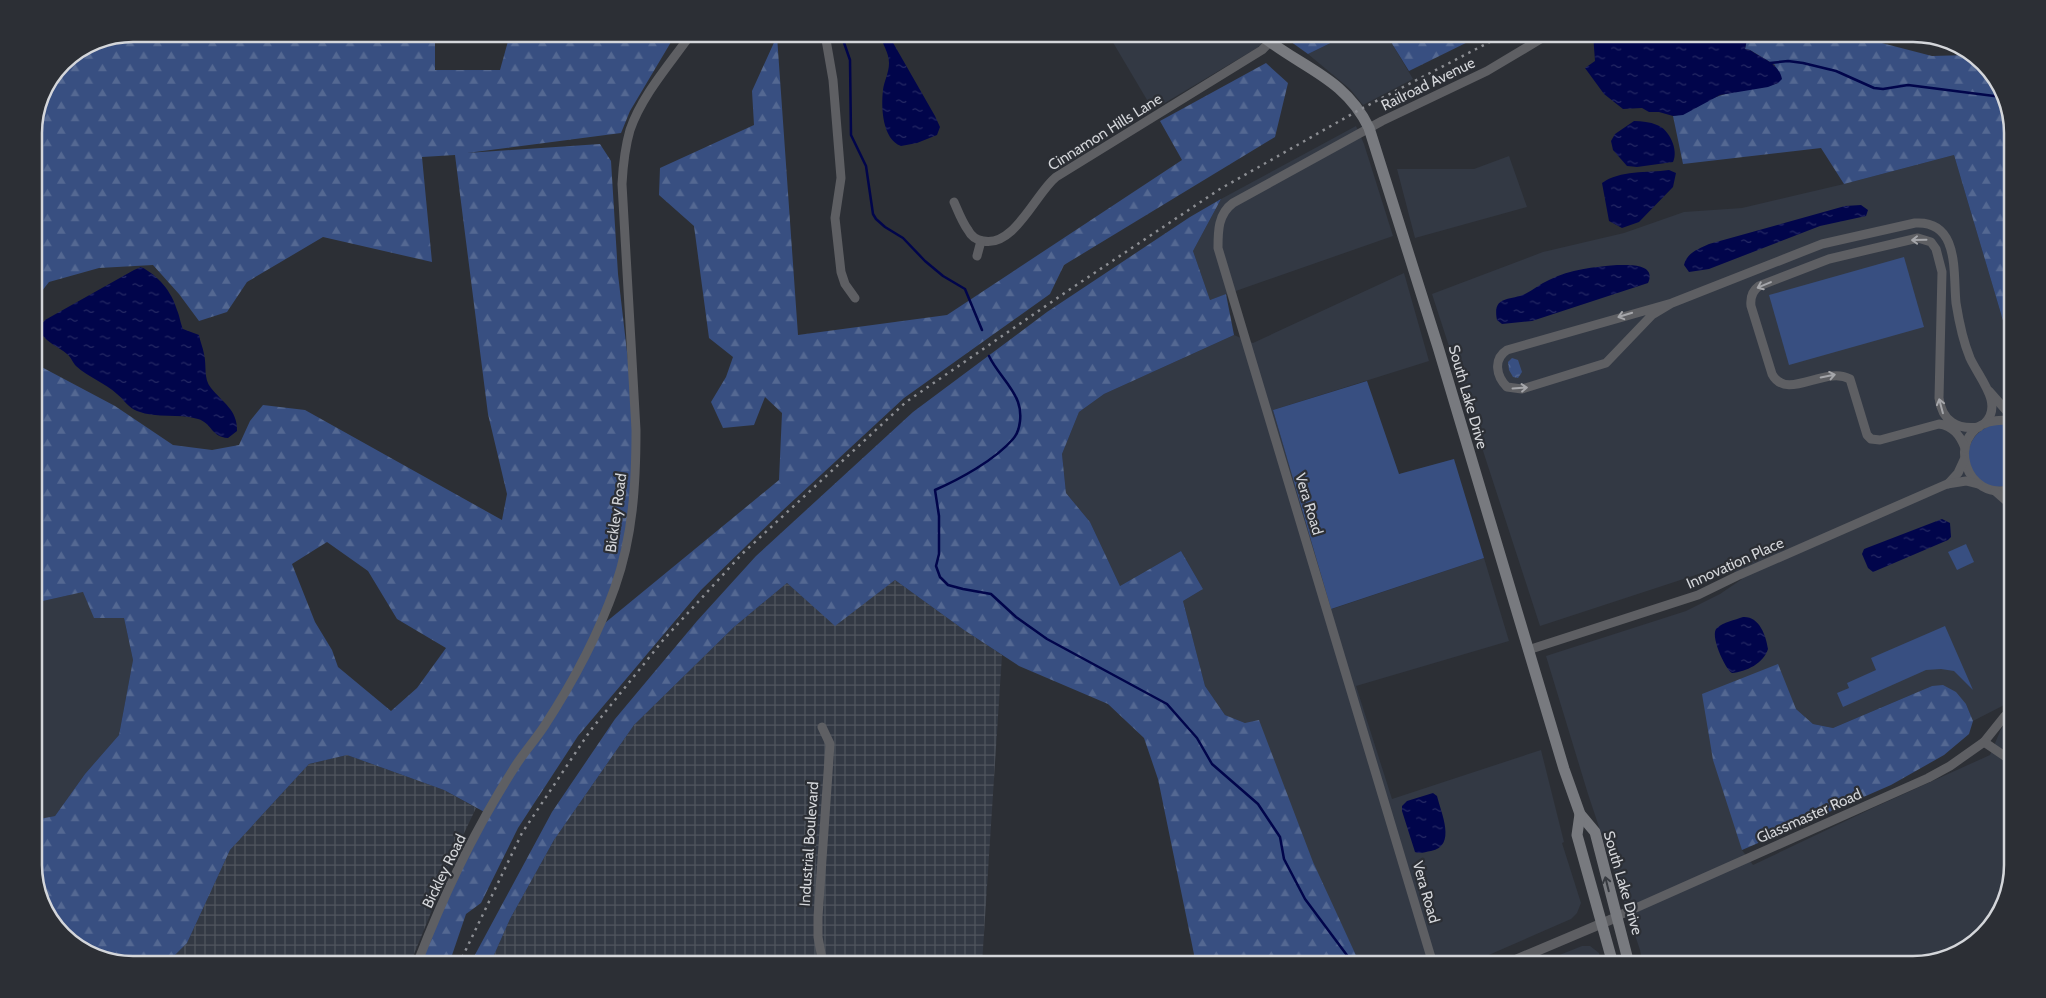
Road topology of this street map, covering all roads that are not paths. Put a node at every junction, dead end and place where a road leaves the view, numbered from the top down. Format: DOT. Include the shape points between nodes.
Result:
graph roads {
  1 [pos="685,42"];
  2 [pos="826,42"];
  3 [pos="1270,42"];
  4 [pos="1536,42"];
  5 [pos="1369,128"];
  6 [pos="954,202"];
  7 [pos="981,241"];
  8 [pos="977,256"];
  9 [pos="855,298"];
  10 [pos="1672,302"];
  11 [pos="1986,388"];
  12 [pos="2003,407"];
  13 [pos="2003,421"];
  14 [pos="1982,425"];
  15 [pos="1965,448"];
  16 [pos="1964,459"];
  17 [pos="1947,484"];
  18 [pos="1978,484"];
  19 [pos="2003,490"];
  20 [pos="1995,491"];
  21 [pos="2004,499"];
  22 [pos="1528,650"];
  23 [pos="2004,717"];
  24 [pos="822,727"];
  25 [pos="1984,742"];
  26 [pos="2004,755"];
  27 [pos="1580,814"];
  28 [pos="1609,920"];
  29 [pos="420,956"];
  30 [pos="822,956"];
  31 [pos="1431,956"];
  32 [pos="1525,956"];
  33 [pos="1612,956"];
  34 [pos="1626,956"];
  1 -- 29 [label="street, Bickley Road" via="636,115 623,162 636,470 622,564 589,650 488,814"];
  2 -- 9 [label="street" via="833,80 840,178 835,218 840,272"];
  3 -- 5 [label="main road, South Lake Drive" via="1338,86 1354,103"];
  3 -- 7 [label="street, Cinnamon Hills Lane" via="1056,177 1020,222 1004,236 994,242"];
  4 -- 5 [label="street, Railroad Avenue" via="1487,71"];
  5 -- 22 [label="main road, South Lake Drive"];
  5 -- 31 [label="street, Vera Road" via="1227,208 1219,223 1218,248"];
  6 -- 7 [label="street" via="968,231"];
  7 -- 8 [label="street"];
  10 -- 10 [label="street, one-way" via="1507,350 1498,362 1499,376 1507,387 1522,389 1602,365 1652,315"];
  10 -- 11 [label="street" via="1822,244 1915,223 1928,224 1943,234 1950,245 1962,334"];
  11 -- 12 [label="street"];
  11 -- 14 [label="street" via="1992,406 1990,417"];
  13 -- 14 [label="street"];
  14 -- 15 [label="street"];
  14 -- 15 [label="street, one-way" via="1958,426 1941,410 1942,272 1931,242 1918,238 1829,259 1754,290 1751,306 1777,382 1786,386 1833,374 1843,375 1850,379 1870,439 1880,440 1939,424 1956,431"];
  15 -- 16 [label="street"];
  16 -- 17 [label="street, Innovation Place"];
  16 -- 18 [label="street" via="1971,477"];
  17 -- 18 [label="street, Innovation Place" via="1966,481"];
  17 -- 22 [label="street, Innovation Place" via="1698,595"];
  18 -- 20 [label="street, Innovation Place"];
  19 -- 20 [label="street"];
  20 -- 21 [label="street"];
  22 -- 27 [label="main road, South Lake Drive"];
  23 -- 25 [label="street, Glassmaster Road"];
  24 -- 30 [label="street, Industrial Boulevard" via="830,744 818,917"];
  25 -- 26 [label="street"];
  25 -- 28 [label="street, Glassmaster Road" via="1928,778"];
  27 -- 28 [label="main road, South Lake Drive" via="1577,835"];
  28 -- 27 [label="main road, South Lake Drive, one-way" via="1595,832"];
  28 -- 32 [label="street"];
  28 -- 33 [label="main road, South Lake Drive"];
  28 -- 34 [label="main road, South Lake Drive"];
}
